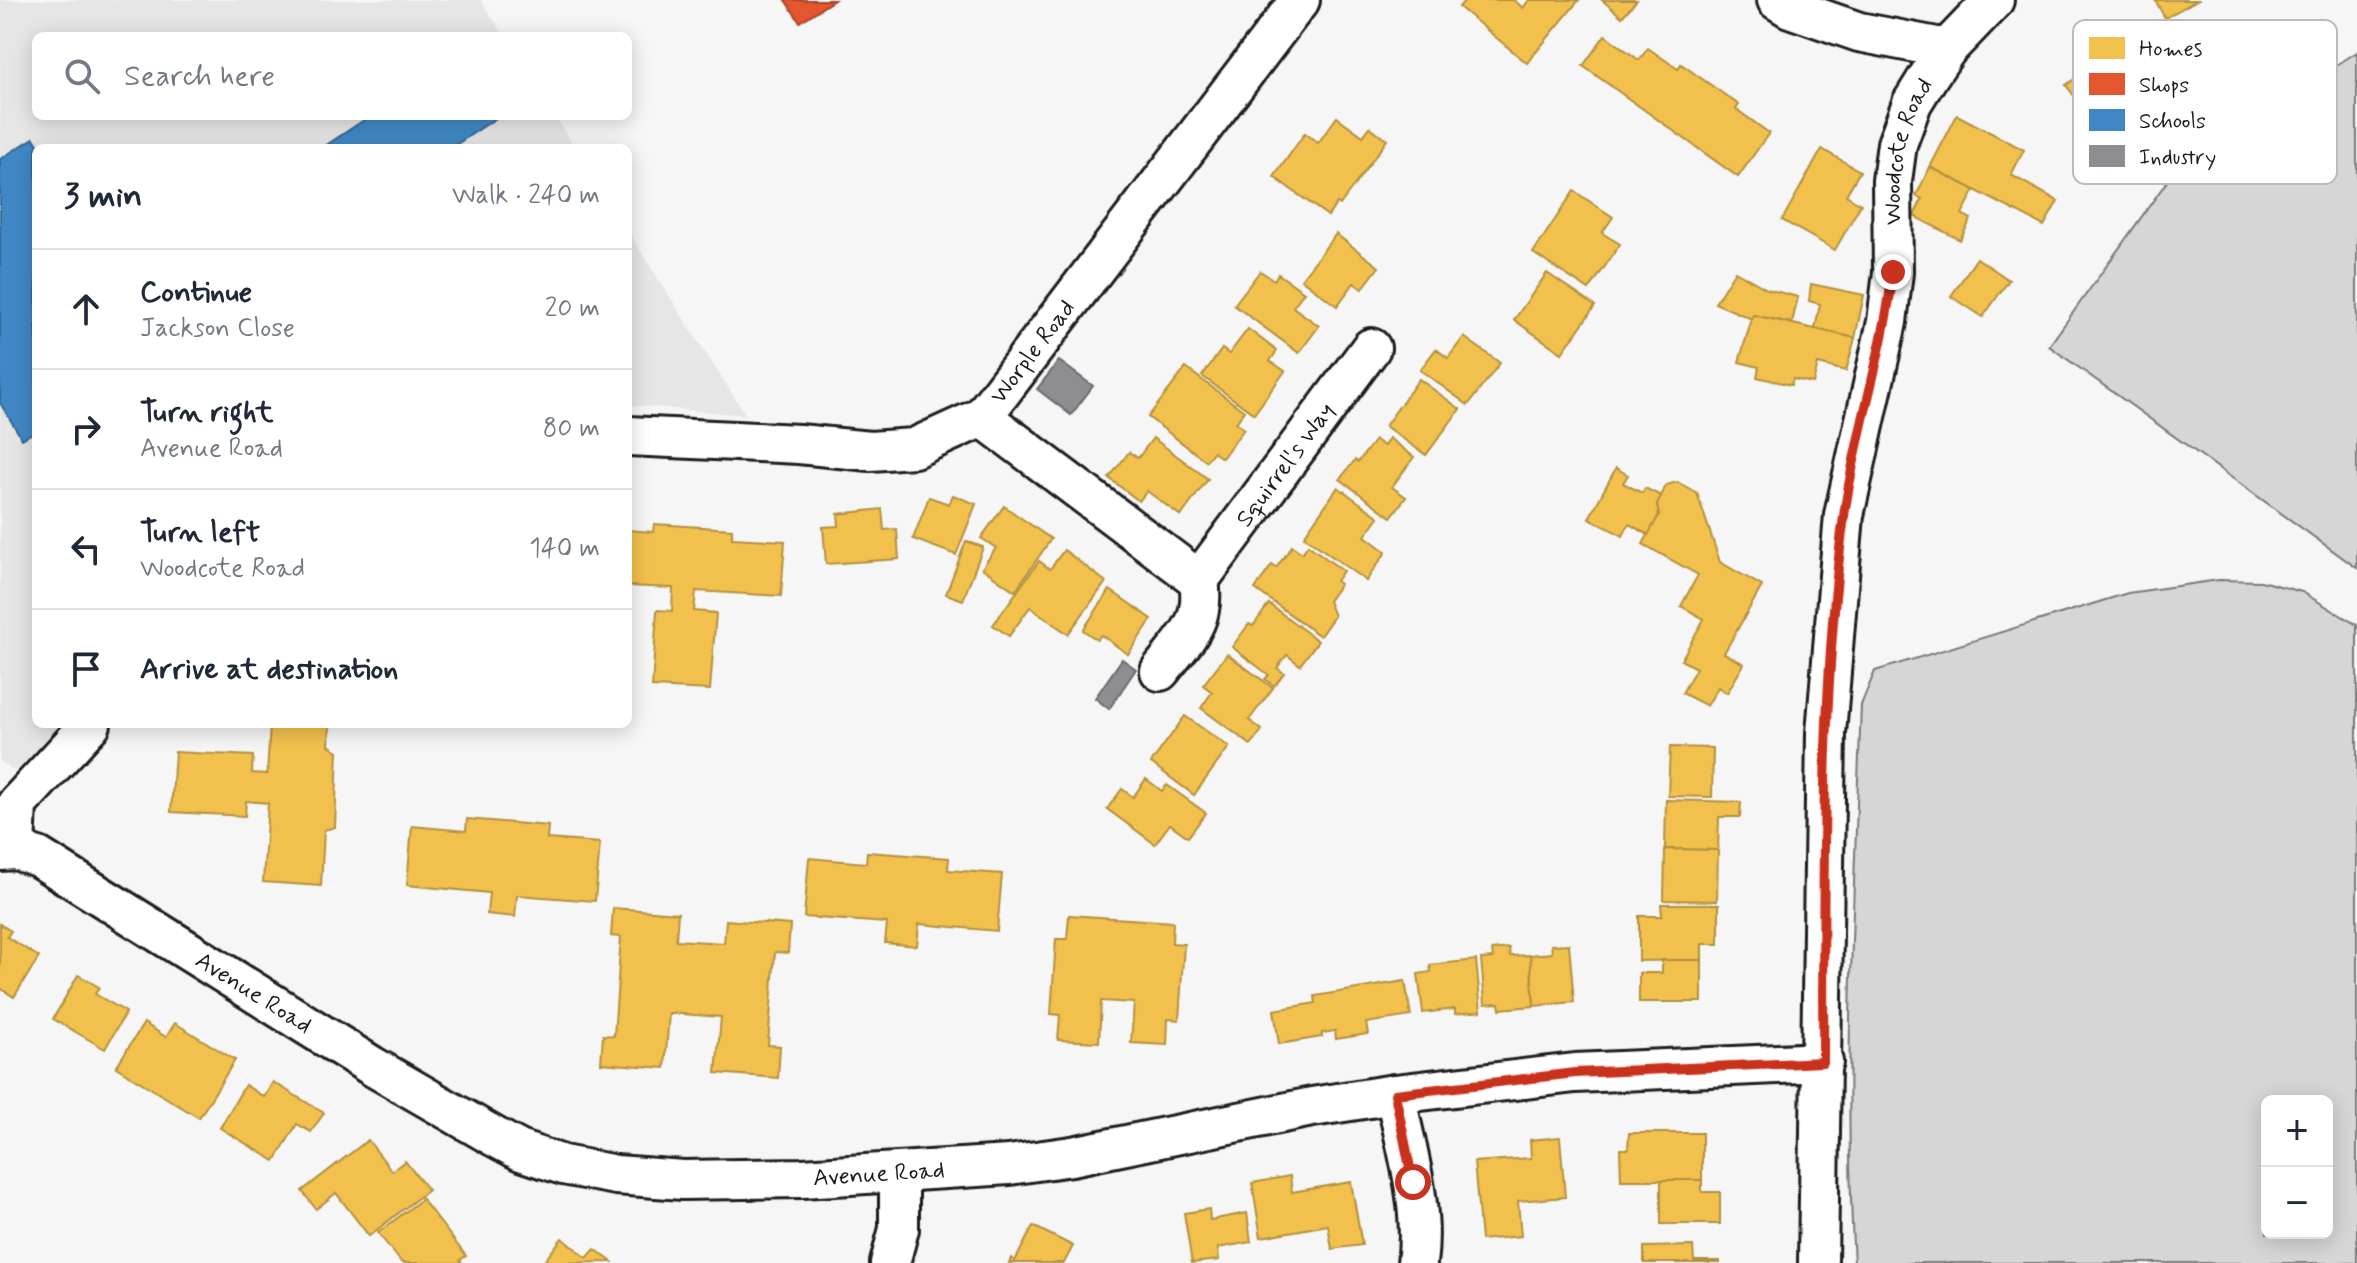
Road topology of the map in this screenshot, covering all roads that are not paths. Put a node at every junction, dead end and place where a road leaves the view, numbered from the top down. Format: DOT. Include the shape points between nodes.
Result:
graph roads {
  1 [pos="1300,0"];
  2 [pos="1777,0"];
  3 [pos="1994,0"];
  4 [pos="1947,49"];
  5 [pos="1371,348"];
  6 [pos="982,417"];
  7 [pos="632,436"];
  8 [pos="1199,580"];
  9 [pos="1160,671"];
  10 [pos="87,728"];
  11 [pos="8,851"];
  12 [pos="1823,1062"];
  13 [pos="1395,1094"];
  14 [pos="899,1174"];
  15 [pos="890,1263"];
  16 [pos="1417,1263"];
  17 [pos="1818,1263"];
  1 -- 6 [label="street, Worple Road"];
  2 -- 4 [label="street" via="1897,41"];
  3 -- 4 [label="street, Woodcote Road"];
  4 -- 12 [label="street, Woodcote Road" via="1912,103 1897,144 1887,322 1844,515 1826,733"];
  5 -- 8 [label="street, Squirrel's Way"];
  6 -- 7 [label="street, Worple Road" via="914,448 870,451"];
  6 -- 8 [label="street"];
  8 -- 9 [label="street" via="1198,621"];
  10 -- 11 [label="street" via="17,804"];
  11 -- 14 [label="street, Avenue Road" via="38,857 372,1066 521,1151 616,1175 683,1180"];
  12 -- 13 [label="street, Avenue Road" via="1575,1073"];
  12 -- 17 [label="street, Woodcote Road"];
  13 -- 14 [label="street, Avenue Road" via="1072,1156"];
  13 -- 16 [label="street" via="1413,1182"];
  14 -- 15 [label="street" via="899,1229"];
}
